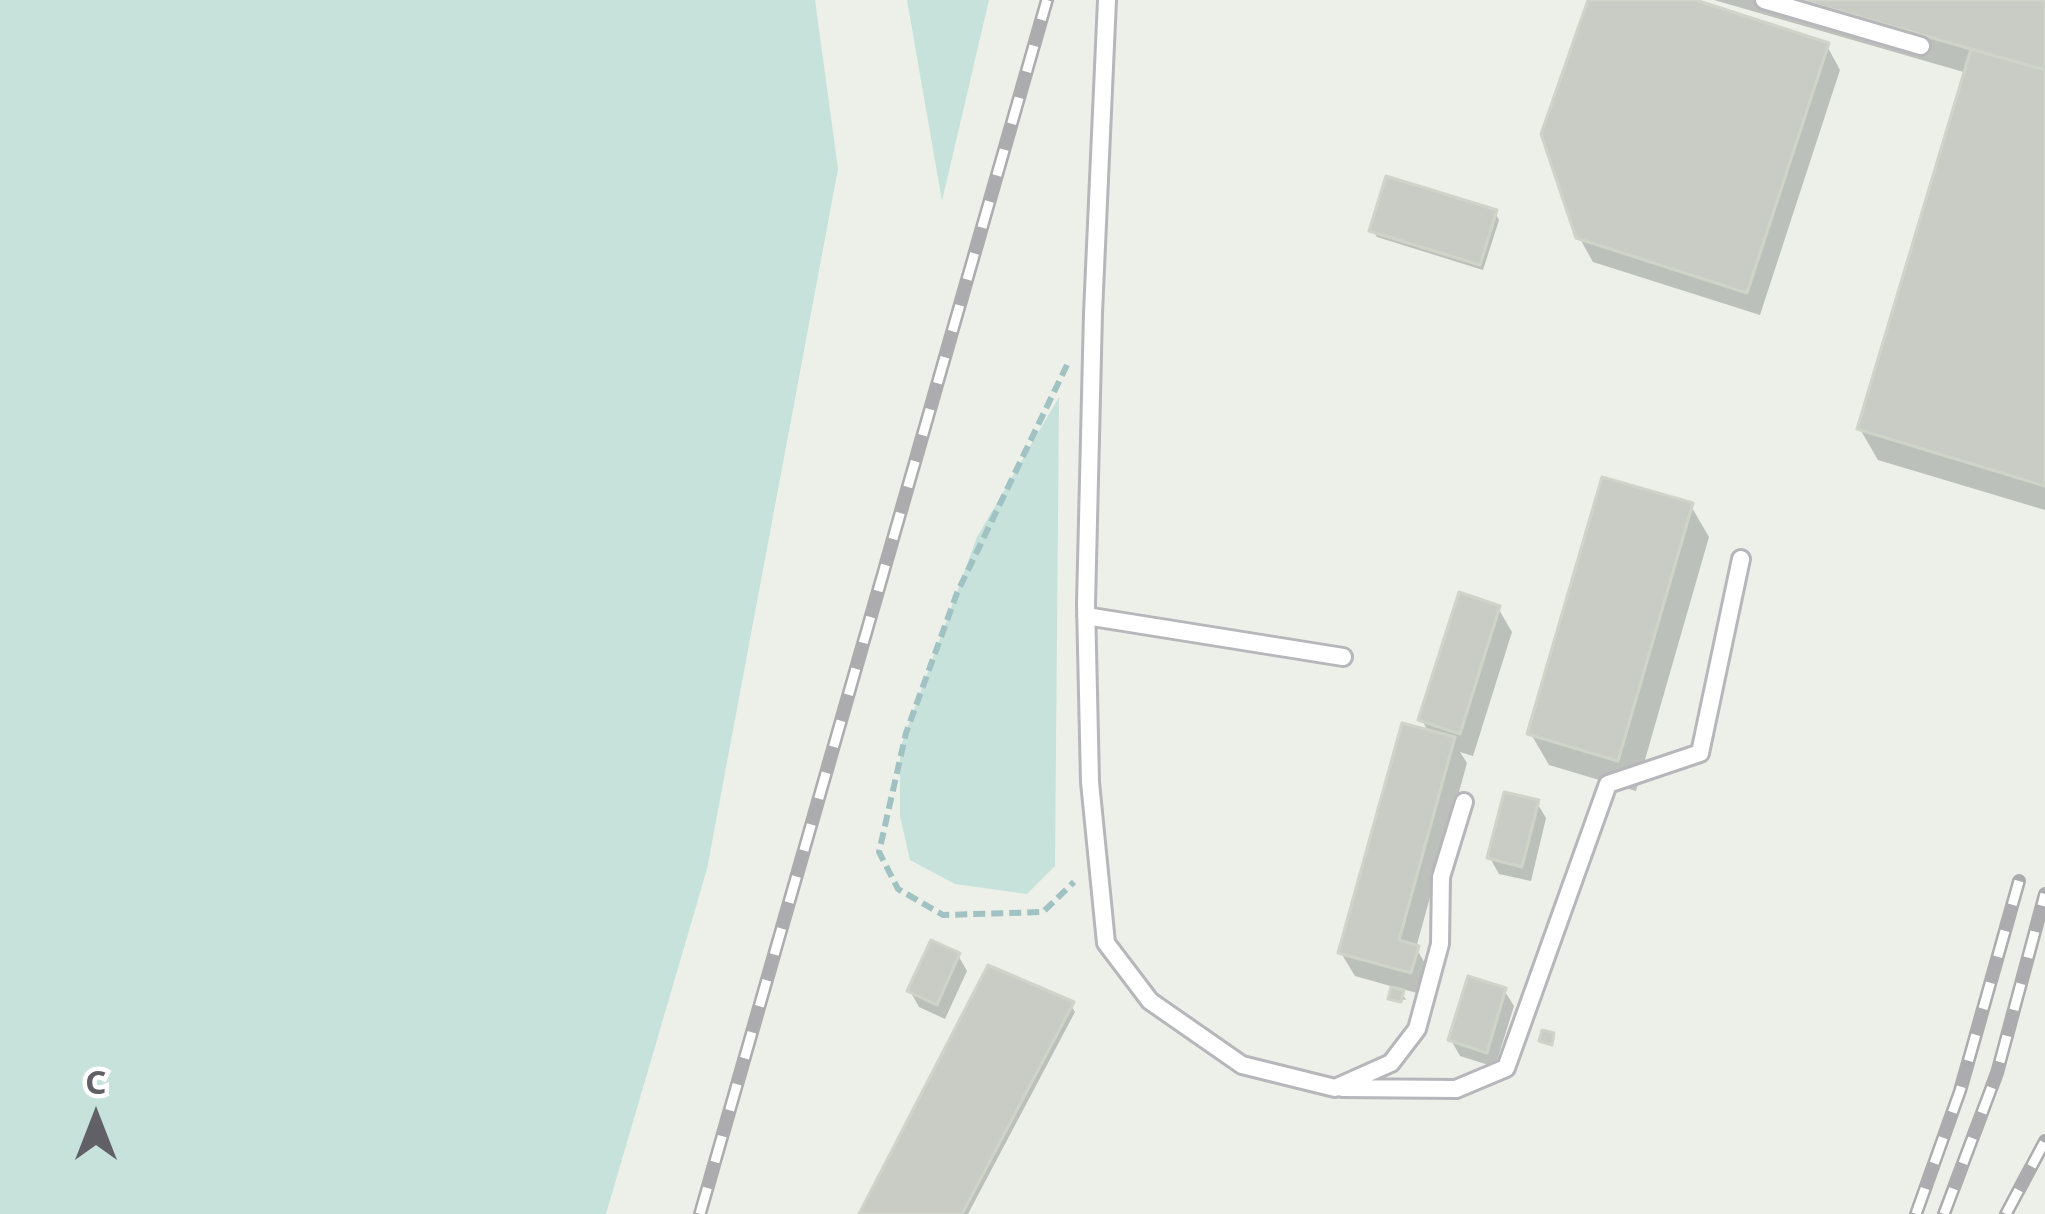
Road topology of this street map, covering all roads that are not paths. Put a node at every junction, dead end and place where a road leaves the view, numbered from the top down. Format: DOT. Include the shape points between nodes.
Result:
graph roads {
  1 [pos="1107,0"];
  2 [pos="1764,0"];
  3 [pos="1922,46"];
  4 [pos="1741,559"];
  5 [pos="1086,616"];
  6 [pos="1343,657"];
  7 [pos="1464,802"];
  8 [pos="1335,1088"];
  1 -- 5 [label="lane"];
  2 -- 3 [label="lane"];
  4 -- 8 [label="lane" via="1700,753 1608,784 1507,1068 1456,1089"];
  5 -- 6 [label="lane"];
  5 -- 8 [label="lane" via="1090,782 1106,943 1150,1001 1242,1065"];
  7 -- 8 [label="lane" via="1441,877 1440,944 1417,1029 1391,1063"];
}
